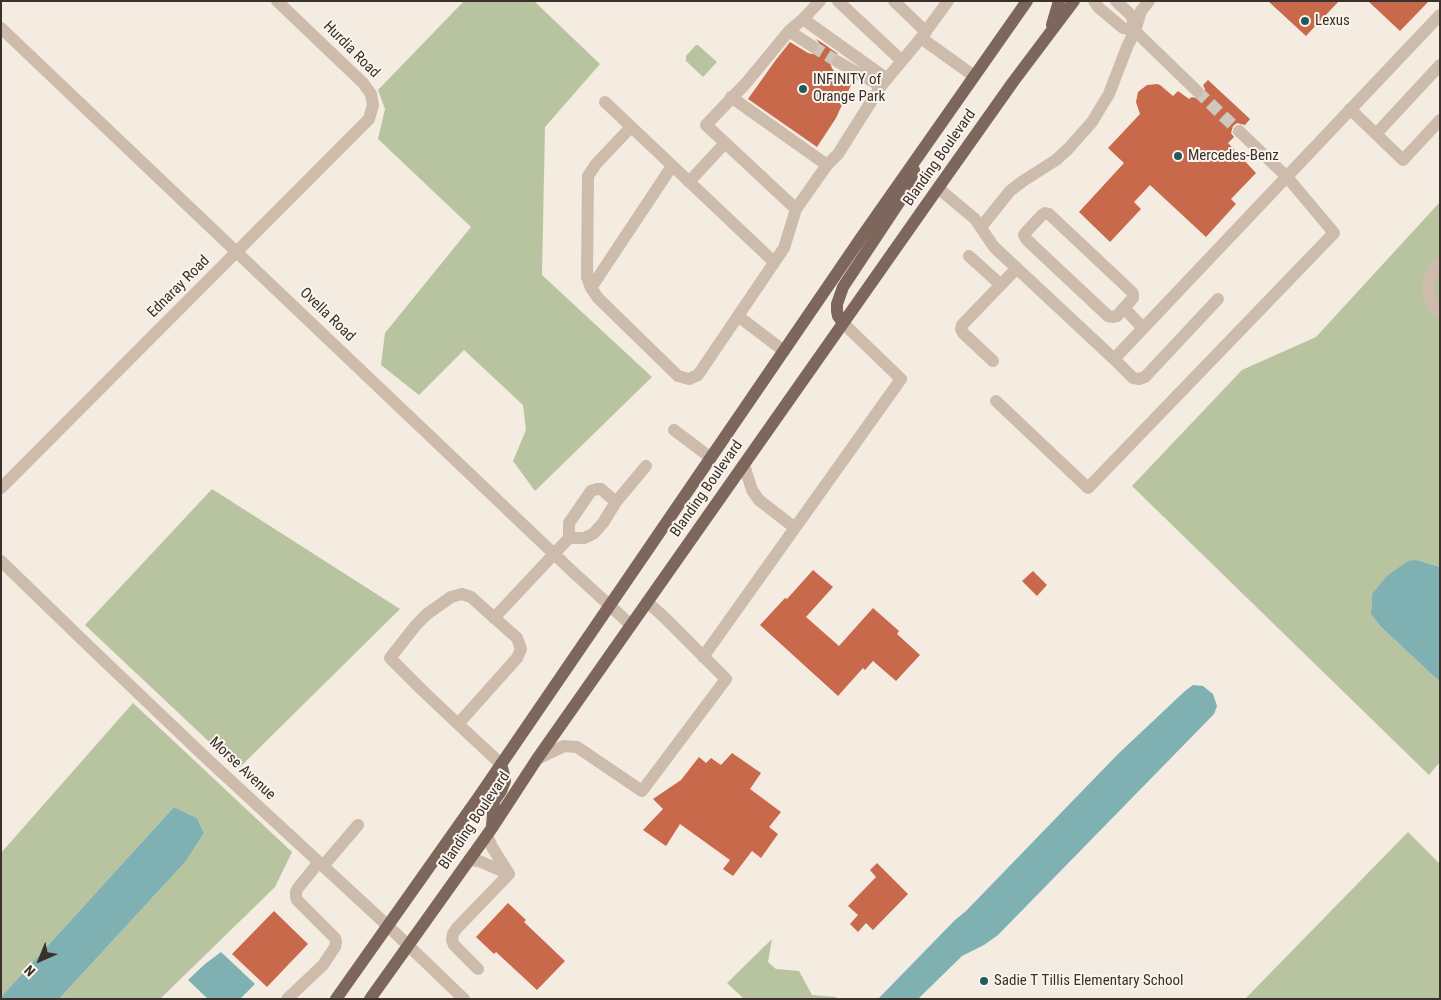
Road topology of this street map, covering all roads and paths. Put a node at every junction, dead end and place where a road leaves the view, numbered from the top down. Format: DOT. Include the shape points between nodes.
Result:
graph roads {
  1 [pos="277,1"];
  2 [pos="820,1"];
  3 [pos="838,1"];
  4 [pos="894,1"];
  5 [pos="948,1"];
  6 [pos="1027,1"];
  7 [pos="1059,1"];
  8 [pos="1074,1"];
  9 [pos="1094,1"];
  10 [pos="1116,1"];
  11 [pos="1149,1"];
  12 [pos="1440,14"];
  13 [pos="803,19"];
  14 [pos="1,28"];
  15 [pos="789,31"];
  16 [pos="1136,31"];
  17 [pos="1050,32"];
  18 [pos="924,35"];
  19 [pos="812,46"];
  20 [pos="902,61"];
  21 [pos="838,62"];
  22 [pos="1440,65"];
  23 [pos="974,76"];
  24 [pos="884,83"];
  25 [pos="1198,91"];
  26 [pos="731,98"];
  27 [pos="605,102"];
  28 [pos="373,105"];
  29 [pos="1350,109"];
  30 [pos="1440,120"];
  31 [pos="631,127"];
  32 [pos="1239,131"];
  33 [pos="1376,134"];
  34 [pos="725,143"];
  35 [pos="919,156"];
  36 [pos="827,165"];
  37 [pos="672,166"];
  38 [pos="1287,177"];
  39 [pos="689,182"];
  40 [pos="938,188"];
  41 [pos="796,209"];
  42 [pos="981,227"];
  43 [pos="237,251"];
  44 [pos="970,256"];
  45 [pos="774,262"];
  46 [pos="1440,263"];
  47 [pos="1017,268"];
  48 [pos="1001,285"];
  49 [pos="591,288"];
  50 [pos="1218,299"];
  51 [pos="1124,308"];
  52 [pos="1440,313"];
  53 [pos="738,316"];
  54 [pos="843,323"];
  55 [pos="1143,328"];
  56 [pos="784,351"];
  57 [pos="1114,359"];
  58 [pos="993,361"];
  59 [pos="996,401"];
  60 [pos="674,430"];
  61 [pos="711,458"];
  62 [pos="744,465"];
  63 [pos="646,466"];
  64 [pos="1,488"];
  65 [pos="616,502"];
  66 [pos="795,528"];
  67 [pos="569,538"];
  68 [pos="554,554"];
  69 [pos="1,560"];
  70 [pos="647,602"];
  71 [pos="610,605"];
  72 [pos="494,618"];
  73 [pos="631,625"];
  74 [pos="703,656"];
  75 [pos="458,724"];
  76 [pos="537,759"];
  77 [pos="501,764"];
  78 [pos="358,825"];
  79 [pos="490,831"];
  80 [pos="469,860"];
  81 [pos="321,864"];
  82 [pos="509,874"];
  83 [pos="388,926"];
  84 [pos="408,945"];
  85 [pos="478,969"];
  86 [pos="287,999"];
  87 [pos="336,999"];
  88 [pos="370,999"];
  89 [pos="464,999"];
  1 -- 28 [label="street, Hurdia Road" via="363,83 371,94"];
  2 -- 13 [label="street"];
  3 -- 20 [label="street"];
  4 -- 18 [label="street"];
  5 -- 18 [label="street"];
  6 -- 23 [label="main road, Blanding Boulevard"];
  7 -- 17 [label="main road"];
  8 -- 17 [label="main road, Blanding Boulevard"];
  9 -- 16 [label="street" via="1123,28"];
  10 -- 16 [label="street" via="1132,16"];
  11 -- 16 [label="street" via="1141,11"];
  12 -- 29 [label="street"];
  13 -- 15 [label="street"];
  13 -- 24 [label="street"];
  14 -- 43 [label="street, Ovella Road"];
  15 -- 19 [label="street"];
  15 -- 26 [label="street"];
  16 -- 25 [label="street"];
  16 -- 42 [label="street" via="1109,94 1092,122 1056,160 1010,191"];
  17 -- 40 [label="main road, Blanding Boulevard"];
  18 -- 20 [label="street"];
  18 -- 23 [label="street"];
  20 -- 24 [label="street"];
  21 -- 24 [label="street"];
  22 -- 33 [label="street"];
  23 -- 35 [label="main road, Blanding Boulevard"];
  24 -- 36 [label="street" via="838,154"];
  26 -- 34 [label="street" via="706,125"];
  26 -- 36 [label="street"];
  27 -- 31 [label="street"];
  28 -- 43 [label="street, Ednaray Road" via="369,119"];
  29 -- 33 [label="street"];
  29 -- 38 [label="street"];
  30 -- 33 [label="street" via="1403,160"];
  31 -- 37 [label="street"];
  31 -- 49 [label="street" via="588,176 587,277"];
  32 -- 38 [label="street"];
  34 -- 39 [label="street"];
  34 -- 41 [label="street"];
  35 -- 54 [label="main road" via="906,192 843,287 837,304 838,316"];
  35 -- 56 [label="main road, Blanding Boulevard"];
  36 -- 41 [label="street"];
  37 -- 39 [label="street"];
  37 -- 49 [label="street"];
  38 -- 55 [label="street"];
  38 -- 59 [label="street" via="1334,233 1088,488"];
  39 -- 45 [label="street"];
  40 -- 42 [label="street"];
  40 -- 54 [label="main road, Blanding Boulevard"];
  41 -- 45 [label="street" via="784,248"];
  42 -- 47 [label="street" via="990,243"];
  43 -- 64 [label="street, Ednaray Road"];
  43 -- 68 [label="street, Ovella Road"];
  44 -- 48 [label="street"];
  45 -- 53 [label="street"];
  46 -- 52 [label="street" via="1428,284 1429,297"];
  47 -- 48 [label="street"];
  47 -- 57 [label="street"];
  48 -- 58 [label="street" via="961,329"];
  49 -- 53 [label="street" via="678,376 689,379 698,375"];
  50 -- 57 [label="street" via="1145,377 1133,378"];
  51 -- 51 [label="street" via="1116,316 1108,316 1027,240 1026,232 1042,215 1049,214 1132,292 1133,298"];
  51 -- 55 [label="street"];
  53 -- 56 [label="street"];
  54 -- 62 [label="main road, Blanding Boulevard"];
  54 -- 66 [label="street" via="901,378"];
  55 -- 57 [label="street"];
  56 -- 61 [label="main road, Blanding Boulevard"];
  60 -- 61 [label="street"];
  61 -- 71 [label="main road, Blanding Boulevard"];
  62 -- 66 [label="street" via="759,500"];
  62 -- 70 [label="main road, Blanding Boulevard"];
  63 -- 65 [label="street"];
  65 -- 67 [label="street" via="593,534"];
  65 -- 67 [label="street" via="601,489 591,491 569,523"];
  66 -- 74 [label="street"];
  67 -- 68 [label="street"];
  68 -- 71 [label="street, Ovella Road"];
  68 -- 72 [label="street"];
  69 -- 81 [label="street, Morse Avenue"];
  70 -- 73 [label="main road, Blanding Boulevard"];
  70 -- 74 [label="street"];
  71 -- 73 [label="street, Ovella Road"];
  71 -- 77 [label="main road, Blanding Boulevard"];
  72 -- 75 [label="street" via="517,638 521,649 517,658"];
  72 -- 75 [label="street" via="471,597 462,594 451,596 416,625 390,658"];
  73 -- 76 [label="main road, Blanding Boulevard"];
  74 -- 76 [label="street" via="726,679 642,791 577,747 564,746"];
  75 -- 77 [label="street"];
  76 -- 79 [label="main road, Blanding Boulevard"];
  77 -- 79 [label="main road" via="505,781 494,801"];
  77 -- 83 [label="main road, Blanding Boulevard"];
  78 -- 81 [label="street"];
  79 -- 80 [label="main road, Blanding Boulevard"];
  79 -- 82 [label="street" via="492,847"];
  80 -- 82 [label="street"];
  80 -- 84 [label="main road, Blanding Boulevard"];
  81 -- 83 [label="street, Morse Avenue"];
  81 -- 86 [label="street" via="298,888 296,896 335,938 335,947 316,972"];
  82 -- 85 [label="street" via="453,934 454,945"];
  83 -- 84 [label="street, Morse Avenue"];
  83 -- 87 [label="main road, Blanding Boulevard"];
  84 -- 88 [label="main road, Blanding Boulevard"];
  84 -- 89 [label="street, Morse Avenue"];
}
